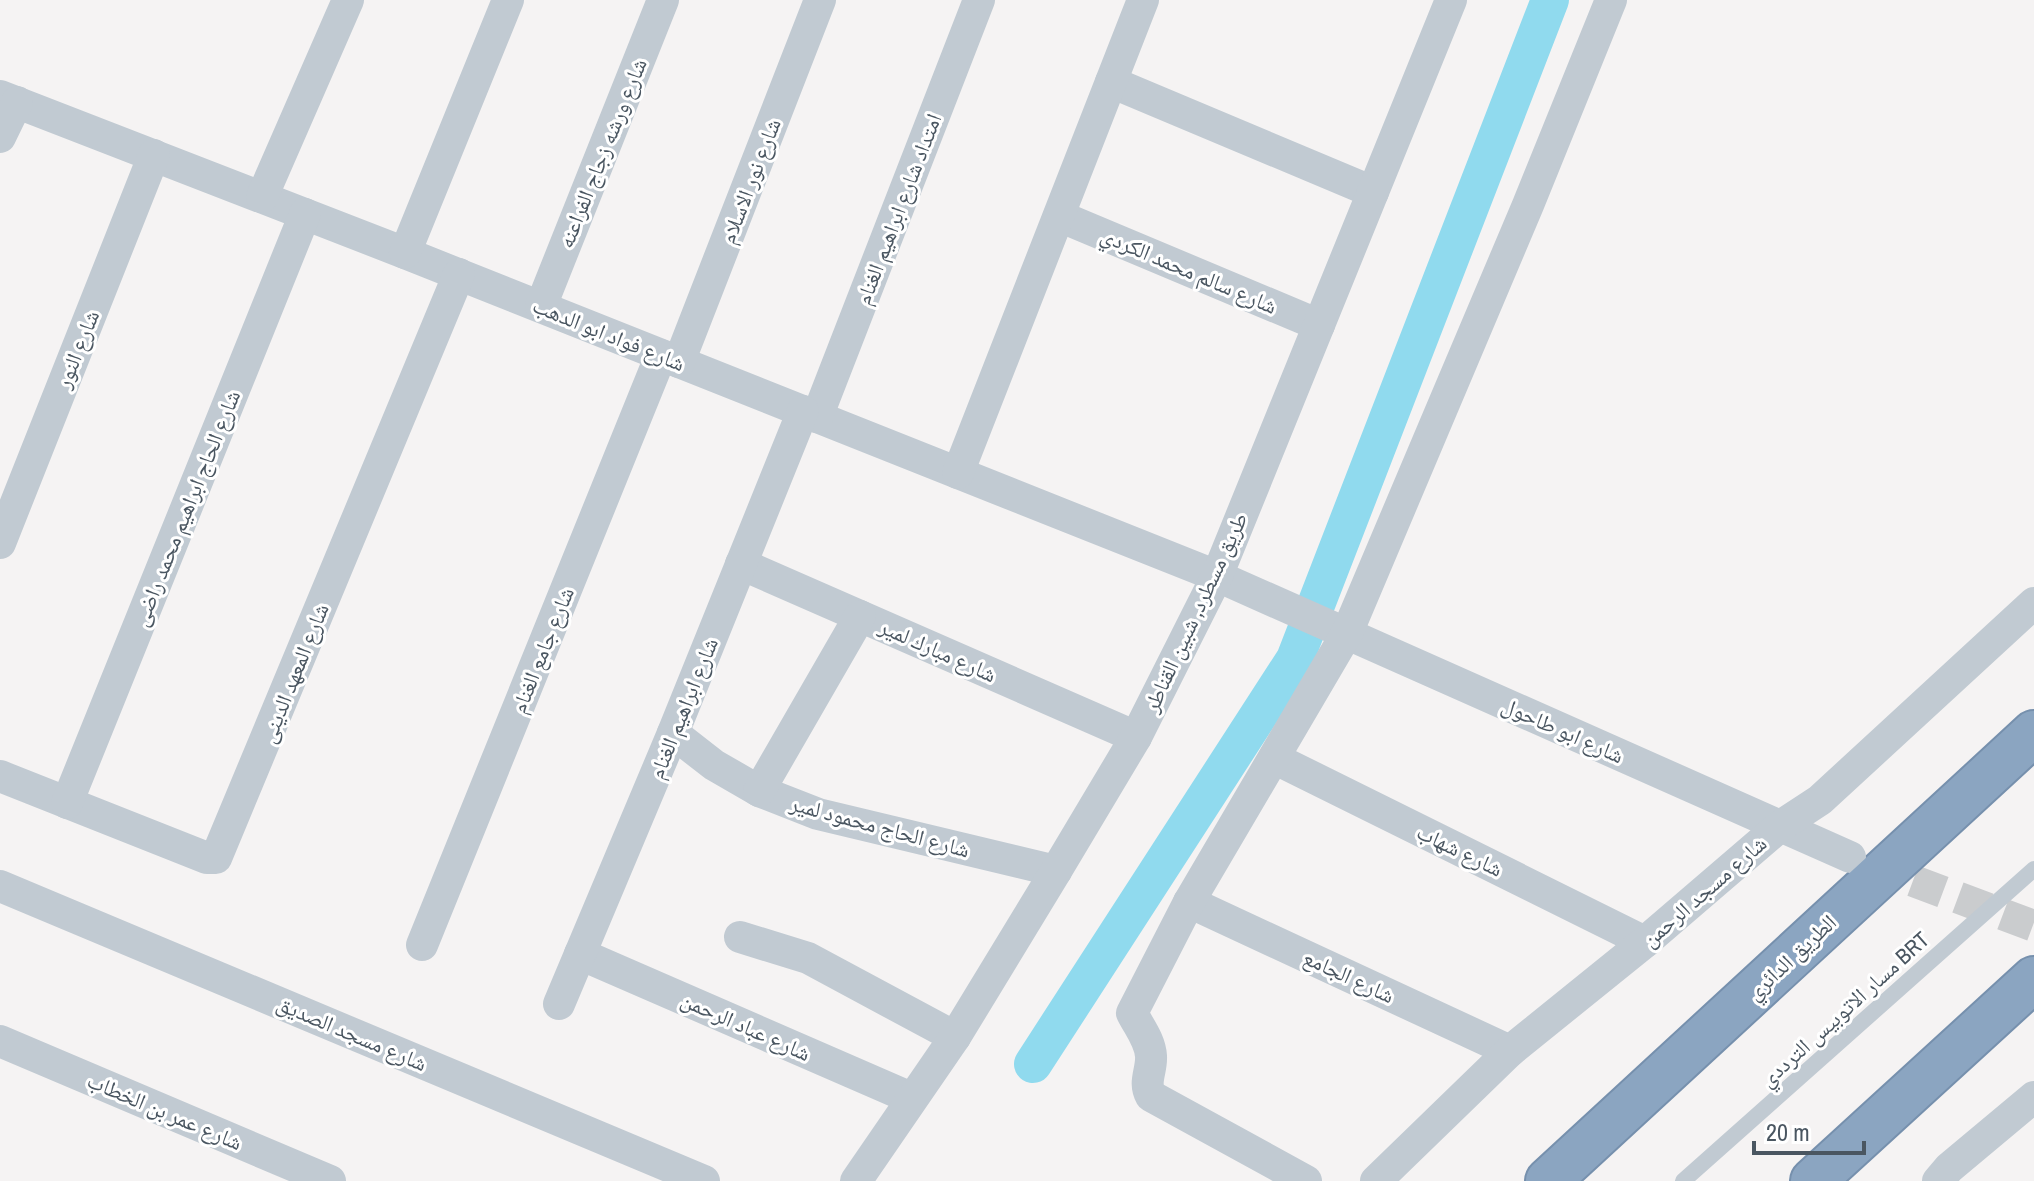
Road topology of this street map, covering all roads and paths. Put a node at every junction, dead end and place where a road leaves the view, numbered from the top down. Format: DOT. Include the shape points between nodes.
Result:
graph roads {
  1 [pos="348,0"];
  2 [pos="508,0"];
  3 [pos="663,0"];
  4 [pos="820,0"];
  5 [pos="979,0"];
  6 [pos="1143,0"];
  7 [pos="1451,0"];
  8 [pos="1611,0"];
  9 [pos="1111,82"];
  10 [pos="8,99"];
  11 [pos="0,137"];
  12 [pos="154,155"];
  13 [pos="1373,192"];
  14 [pos="262,197"];
  15 [pos="305,214"];
  16 [pos="1059,216"];
  17 [pos="405,253"];
  18 [pos="459,274"];
  19 [pos="541,306"];
  20 [pos="1319,325"];
  21 [pos="670,358"];
  22 [pos="810,414"];
  23 [pos="958,473"];
  24 [pos="2,534"];
  25 [pos="741,564"];
  26 [pos="1217,576"];
  27 [pos="2034,603"];
  28 [pos="860,616"];
  29 [pos="1347,633"];
  30 [pos="673,733"];
  31 [pos="2034,733"];
  32 [pos="1136,737"];
  33 [pos="1274,758"];
  34 [pos="0,776"];
  35 [pos="759,791"];
  36 [pos="67,803"];
  37 [pos="1779,827"];
  38 [pos="1850,857"];
  39 [pos="2034,869"];
  40 [pos="1056,871"];
  41 [pos="0,886"];
  42 [pos="1189,902"];
  43 [pos="740,937"];
  44 [pos="1645,942"];
  45 [pos="422,945"];
  46 [pos="580,954"];
  47 [pos="2034,979"];
  48 [pos="559,1004"];
  49 [pos="955,1037"];
  50 [pos="0,1041"];
  51 [pos="1510,1051"];
  52 [pos="2034,1097"];
  53 [pos="911,1098"];
  54 [pos="1944,1174"];
  55 [pos="330,1181"];
  56 [pos="704,1181"];
  57 [pos="856,1181"];
  58 [pos="1306,1181"];
  59 [pos="1376,1181"];
  60 [pos="1548,1181"];
  61 [pos="1683,1181"];
  62 [pos="1813,1181"];
  1 -- 14 [label="street"];
  2 -- 17 [label="street"];
  3 -- 19 [label="street, شارع ورشه زجاج الفراعنه"];
  4 -- 21 [label="street, شارع نور الاسلام"];
  5 -- 22 [label="street, امتداد شارع ابراهيم الغنام"];
  6 -- 9 [label="street"];
  7 -- 13 [label="street, طريق مسطرد, شبين القناطر"];
  8 -- 29 [label="street"];
  9 -- 13 [label="street"];
  9 -- 16 [label="street"];
  10 -- 11 [label="street"];
  10 -- 12 [label="street, شارع فواد ابو الدهب"];
  12 -- 14 [label="street, شارع فواد ابو الدهب"];
  12 -- 24 [label="street, شارع النور"];
  13 -- 20 [label="street, طريق مسطرد, شبين القناطر"];
  14 -- 15 [label="street, شارع فواد ابو الدهب"];
  15 -- 17 [label="street, شارع فواد ابو الدهب"];
  15 -- 36 [label="street, شارع الحاج ابراهيم محمد راضى"];
  16 -- 20 [label="street, شارع سالم محمد الكردي"];
  16 -- 23 [label="street"];
  17 -- 18 [label="street, شارع فواد ابو الدهب"];
  18 -- 19 [label="street, شارع فواد ابو الدهب"];
  18 -- 36 [label="street, شارع المعهد الدينى" via="216,858"];
  19 -- 21 [label="street, شارع فواد ابو الدهب"];
  20 -- 26 [label="street, طريق مسطرد, شبين القناطر"];
  21 -- 22 [label="street, شارع فواد ابو الدهب"];
  21 -- 45 [label="street, شارع جامع الغنام"];
  22 -- 23 [label="street, شارع فواد ابو الدهب"];
  22 -- 25 [label="street, شارع ابراهيم الغنام"];
  23 -- 26 [label="street, شارع فواد ابو الدهب"];
  25 -- 28 [label="street, شارع مبارك لمير"];
  25 -- 30 [label="street, شارع ابراهيم الغنام"];
  26 -- 29 [label="street, شارع ابو طاحول"];
  26 -- 32 [label="street, طريق مسطرد, شبين القناطر"];
  27 -- 37 [label="street, شارع مسجد الرحمن" via="1820,800"];
  28 -- 32 [label="street, شارع مبارك لمير"];
  28 -- 35 [label="street"];
  29 -- 33 [label="street"];
  29 -- 37 [label="street, شارع ابو طاحول"];
  30 -- 35 [label="street, شارع الحاج محمود لمير"];
  30 -- 46 [label="street, شارع ابراهيم الغنام"];
  31 -- 60 [label="highway, الطريق الدائري"];
  32 -- 40 [label="street, طريق مسطرد, شبين القناطر"];
  33 -- 42 [label="street"];
  33 -- 44 [label="street, شارع شهاب"];
  34 -- 36 [label="street, شارع المعهد الدينى"];
  35 -- 40 [label="street, شارع الحاج محمود لمير" via="818,814"];
  37 -- 38 [label="street, شارع ابو طاحول"];
  37 -- 44 [label="street, شارع مسجد الرحمن"];
  39 -- 61 [label="lane, مسار الاتوبيس الترددي BRT"];
  40 -- 49 [label="street, طريق مسطرد, شبين القناطر"];
  41 -- 56 [label="street, شارع مسجد الصديق"];
  42 -- 51 [label="street, شارع الجامع"];
  42 -- 58 [label="street" via="1132,1013 1149,1045 1151,1096"];
  43 -- 49 [label="street" via="808,958"];
  44 -- 51 [label="street, شارع مسجد الرحمن"];
  46 -- 48 [label="street, شارع ابراهيم الغنام"];
  46 -- 53 [label="street, شارع عباد الرحمن"];
  47 -- 62 [label="highway"];
  49 -- 53 [label="street, طريق مسطرد, شبين القناطر"];
  50 -- 55 [label="street, شارع عمر بن الخطاب"];
  51 -- 59 [label="street, شارع مسجد الرحمن"];
  52 -- 54 [label="street"];
  53 -- 57 [label="street, طريق مسطرد, شبين القناطر"];
}
